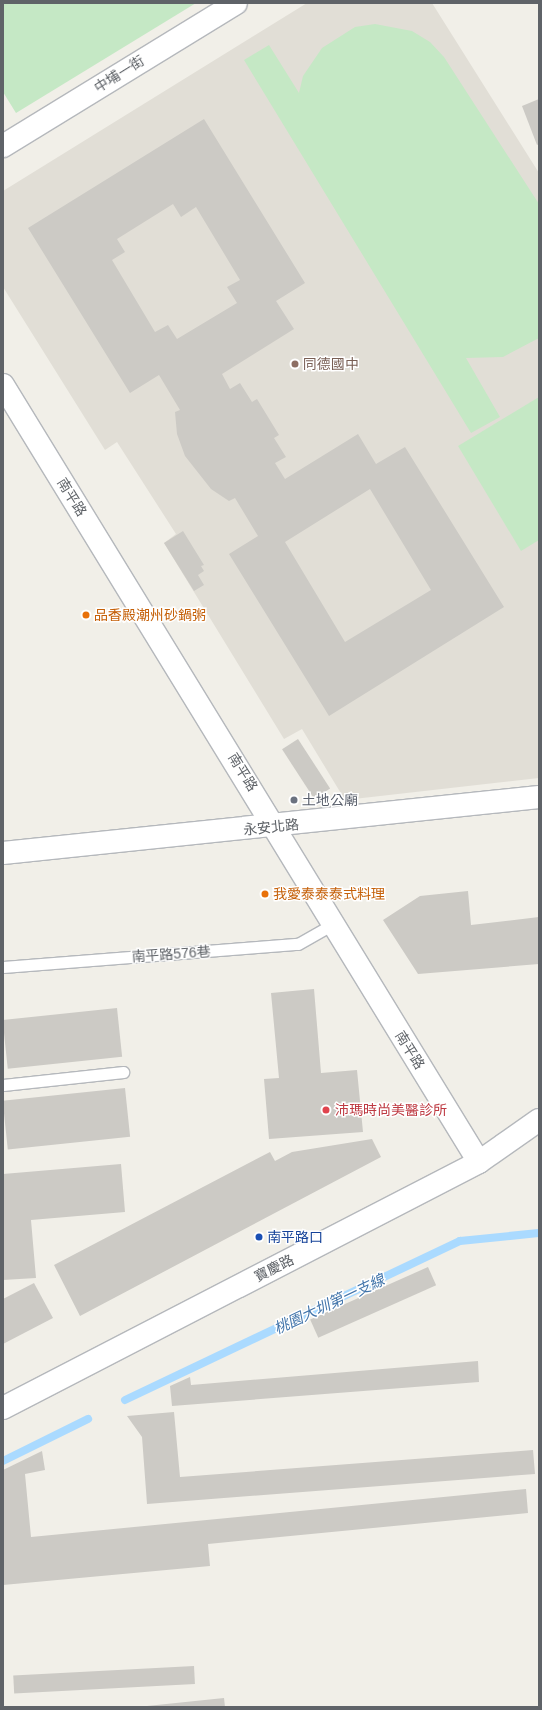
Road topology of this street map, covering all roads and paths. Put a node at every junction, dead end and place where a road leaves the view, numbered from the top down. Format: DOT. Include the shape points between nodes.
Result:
graph roads {
  1 [pos="236,3"];
  2 [pos="3,146"];
  3 [pos="3,384"];
  4 [pos="539,797"];
  5 [pos="276,827"];
  6 [pos="3,853"];
  7 [pos="333,924"];
  8 [pos="3,967"];
  9 [pos="123,1072"];
  10 [pos="3,1085"];
  11 [pos="539,1120"];
  12 [pos="479,1162"];
  13 [pos="3,1408"];
  1 -- 2 [label="street, 中埔一街"];
  3 -- 5 [label="street, 南平路"];
  4 -- 5 [label="street, 永安北路"];
  5 -- 6 [label="street, 永安北路"];
  5 -- 7 [label="street, 南平路"];
  7 -- 8 [label="lane, 南平路576巷" via="298,944"];
  7 -- 12 [label="street, 南平路"];
  9 -- 10 [label="lane"];
  11 -- 12 [label="street, 寶慶路"];
  12 -- 13 [label="street, 寶慶路"];
}
